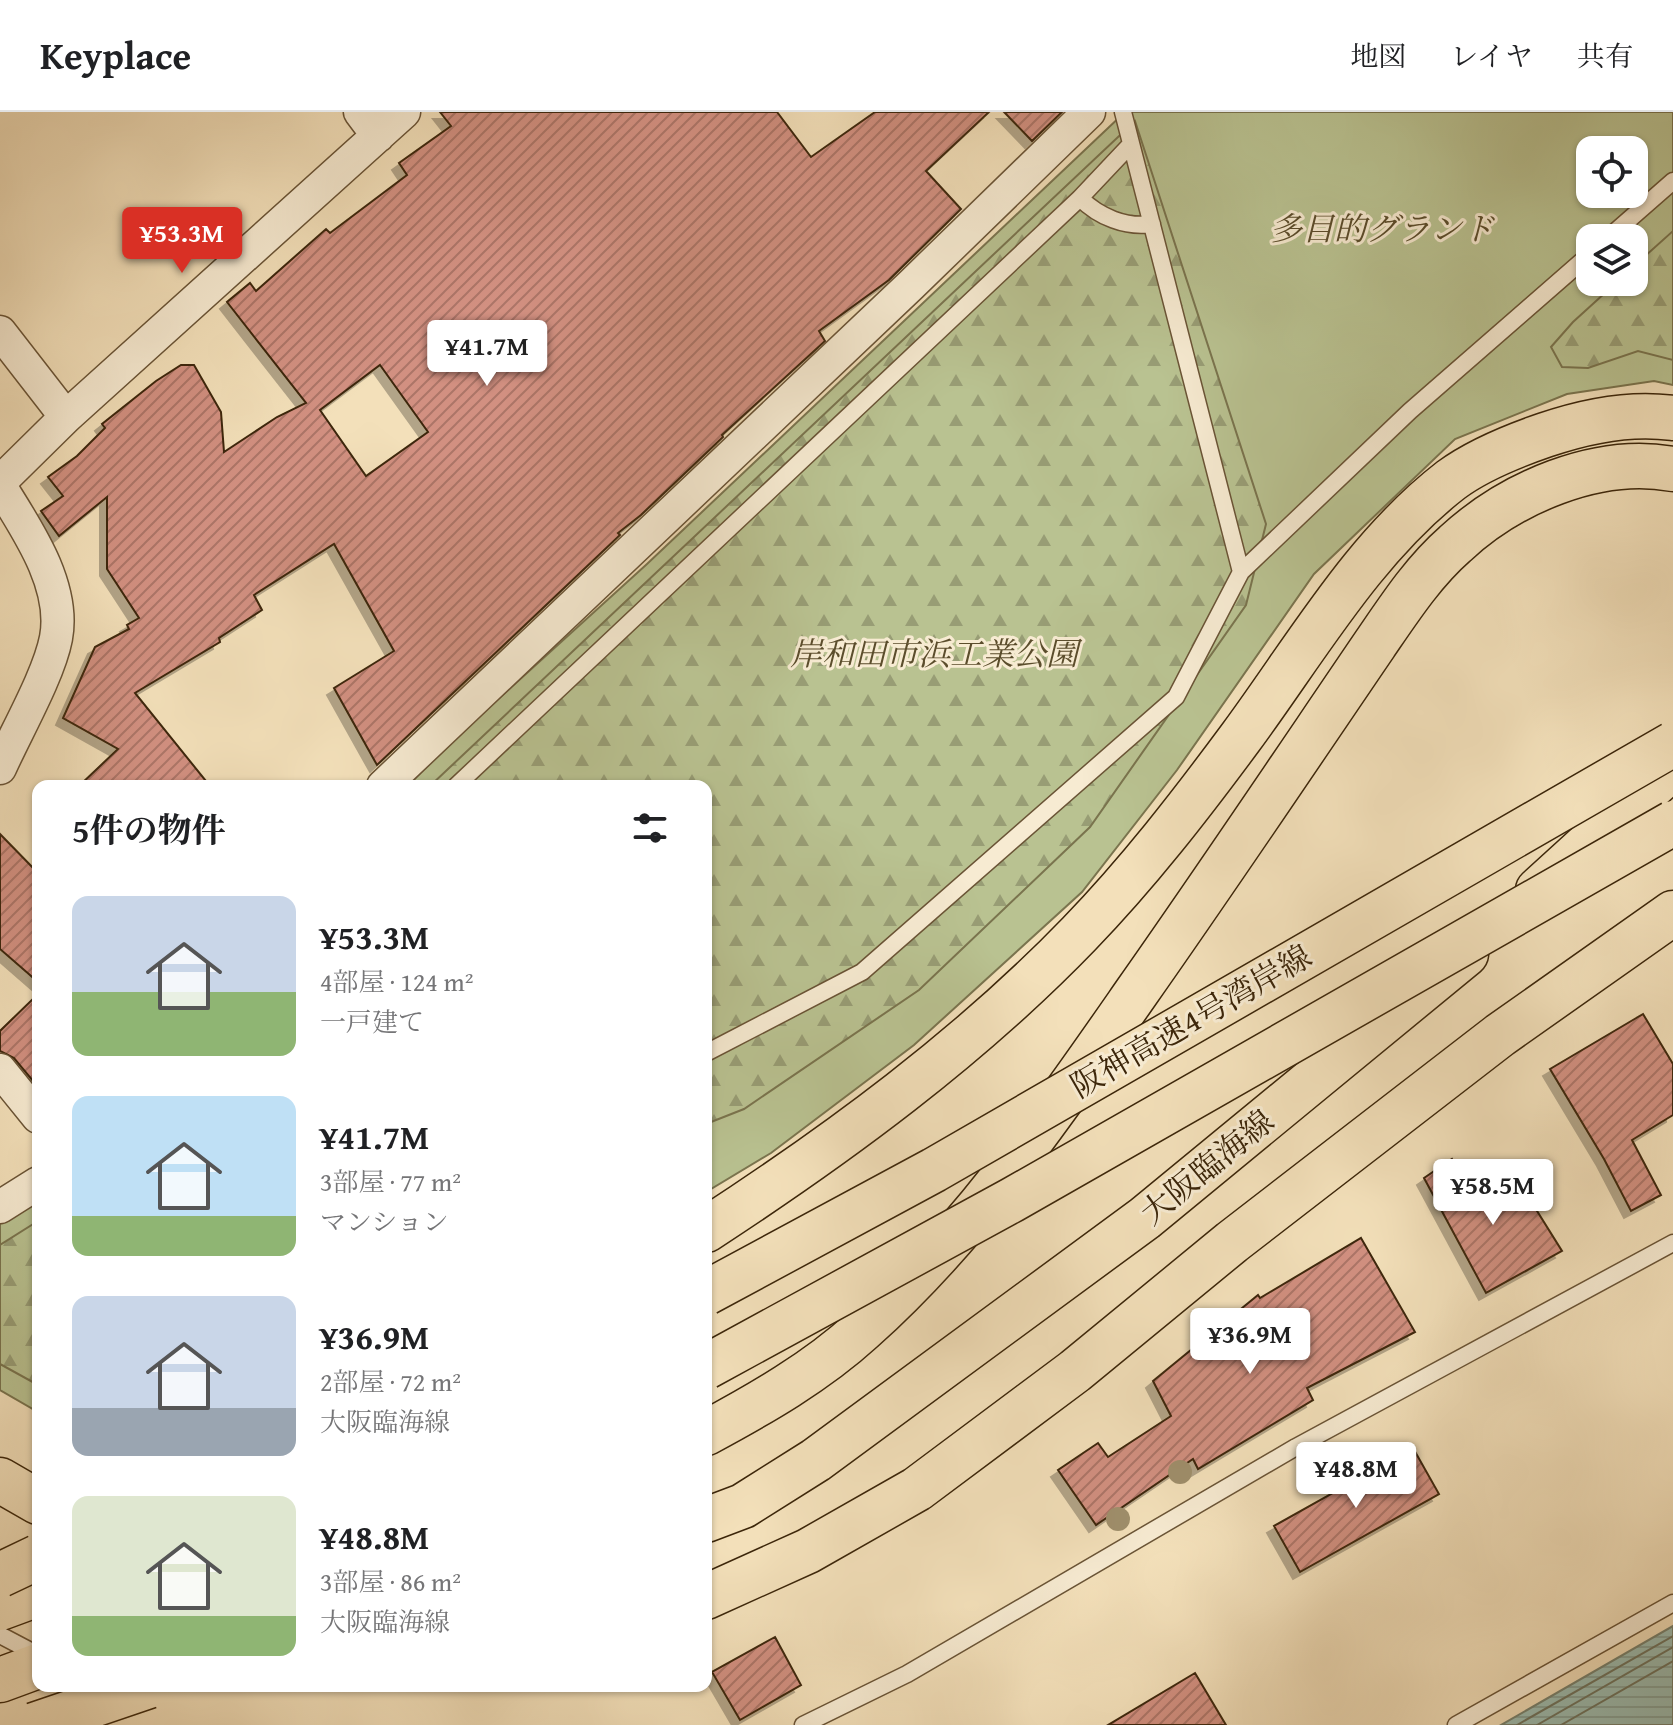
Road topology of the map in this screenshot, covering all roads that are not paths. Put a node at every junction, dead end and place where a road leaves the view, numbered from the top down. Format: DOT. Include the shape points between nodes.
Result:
graph roads {
  1 [pos="404,112"];
  2 [pos="1089,112"];
  3 [pos="1123,112"];
  4 [pos="369,124"];
  5 [pos="1131,144"];
  6 [pos="1673,181"];
  7 [pos="1080,198"];
  8 [pos="1152,224"];
  9 [pos="1624,224"];
  10 [pos="1576,266"];
  11 [pos="0,332"];
  12 [pos="66,417"];
  13 [pos="1673,418"];
  14 [pos="1673,469"];
  15 [pos="0,484"];
  16 [pos="1241,572"];
  17 [pos="1673,744"];
  18 [pos="1673,767"];
  19 [pos="0,768"];
  20 [pos="389,780"];
  21 [pos="462,780"];
  22 [pos="1673,823"];
  23 [pos="1673,913"];
  24 [pos="712,1050"];
  25 [pos="0,1070"];
  26 [pos="32,1110"];
  27 [pos="32,1187"];
  28 [pos="0,1207"];
  29 [pos="712,1226"];
  30 [pos="1673,1243"];
  31 [pos="712,1290"];
  32 [pos="712,1364"];
  33 [pos="712,1429"];
  34 [pos="0,1480"];
  35 [pos="32,1499"];
  36 [pos="712,1518"];
  37 [pos="0,1548"];
  38 [pos="32,1560"];
  39 [pos="32,1564"];
  40 [pos="0,1575"];
  41 [pos="712,1594"];
  42 [pos="32,1596"];
  43 [pos="1673,1603"];
  44 [pos="0,1608"];
  45 [pos="0,1635"];
  46 [pos="32,1652"];
  47 [pos="32,1668"];
  48 [pos="0,1680"];
  49 [pos="96,1692"];
  50 [pos="131,1692"];
  51 [pos="106,1712"];
  52 [pos="34,1725"];
  53 [pos="803,1725"];
  54 [pos="1456,1725"];
  1 -- 4 [label="street"];
  2 -- 20 [label="street"];
  3 -- 5 [label="lane"];
  4 -- 12 [label="street"];
  5 -- 7 [label="lane"];
  5 -- 8 [label="lane"];
  6 -- 9 [label="lane"];
  7 -- 8 [label="lane" via="1125,225"];
  7 -- 21 [label="lane"];
  8 -- 16 [label="lane"];
  10 -- 16 [label="lane" via="1410,411"];
  11 -- 12 [label="street"];
  12 -- 15 [label="street"];
  13 -- 29 [label="main road" via="1581,422 1513,446 1453,479 1397,529 1344,593 1153,853 1079,934 1003,1007 872,1114"];
  14 -- 33 [label="main road" via="1608,469 1556,481 1503,507 1454,544 1392,620 1079,1074 997,1184 919,1277 860,1332 808,1372"];
  15 -- 19 [label="street" via="42,557 55,600 57,637"];
  16 -- 24 [label="lane" via="1176,697 862,972"];
  17 -- 31 [label="main road, 阪神高速4号湾岸線, bridge" via="934,1170"];
  18 -- 36 [label="main road, 大阪臨海線" via="1457,963 1145,1218 816,1460 743,1506"];
  22 -- 32 [label="main road, 阪神高速4号湾岸線, bridge" via="1012,1200"];
  23 -- 41 [label="main road" via="1500,1035 917,1489 808,1551"];
  25 -- 26 [label="street"];
  27 -- 28 [label="street"];
  30 -- 53 [label="lane" via="1296,1447 907,1674"];
  34 -- 35 [label="main road"];
  37 -- 39 [label="main road"];
  38 -- 40 [label="main road, bridge"];
  42 -- 44 [label="main road"];
  43 -- 54 [label="lane"];
  45 -- 46 [label="lane"];
  47 -- 48 [label="main road"];
  49 -- 51 [label="lane"];
  50 -- 52 [label="main road, bridge"];
}
